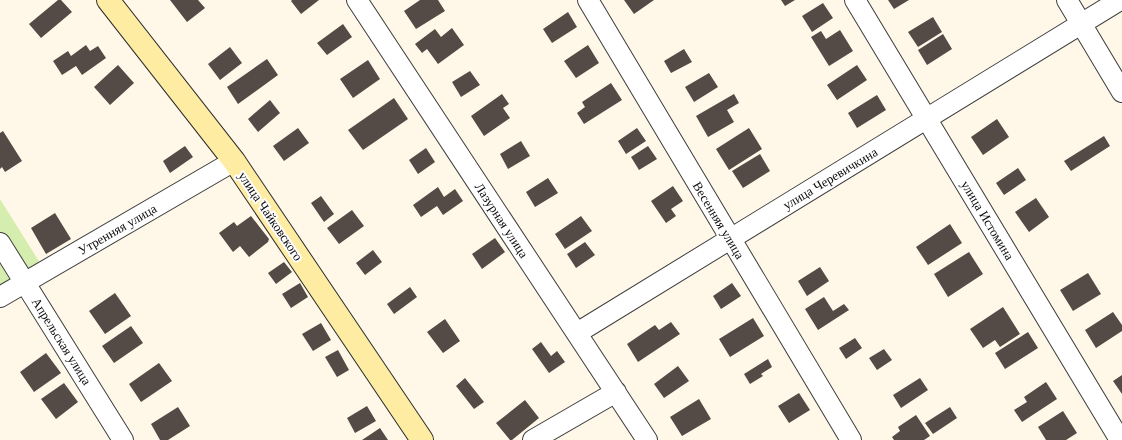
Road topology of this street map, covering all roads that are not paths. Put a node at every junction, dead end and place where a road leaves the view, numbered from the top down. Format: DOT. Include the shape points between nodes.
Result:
graph roads {
  1 [pos="108,0"];
  2 [pos="357,0"];
  3 [pos="588,0"];
  4 [pos="855,0"];
  5 [pos="1067,0"];
  6 [pos="1120,0"];
  7 [pos="1082,24"];
  8 [pos="1122,92"];
  9 [pos="927,119"];
  10 [pos="234,161"];
  11 [pos="731,239"];
  12 [pos="0,243"];
  13 [pos="25,282"];
  14 [pos="0,297"];
  15 [pos="577,333"];
  16 [pos="616,392"];
  17 [pos="123,440"];
  18 [pos="422,440"];
  19 [pos="533,440"];
  20 [pos="648,440"];
  21 [pos="851,440"];
  22 [pos="1120,440"];
  1 -- 10 [label="main road, улица Чайковского"];
  2 -- 15 [label="street, Лазурная улица"];
  3 -- 11 [label="street, Весенняя улица"];
  4 -- 9 [label="street, улица Истомина"];
  5 -- 7 [label="street"];
  6 -- 7 [label="street, улица Черевичкина"];
  7 -- 8 [label="street"];
  7 -- 9 [label="street, улица Черевичкина"];
  9 -- 11 [label="street, улица Черевичкина"];
  9 -- 22 [label="street, улица Истомина"];
  10 -- 13 [label="street, Утренняя улица"];
  10 -- 18 [label="main road, улица Чайковского"];
  11 -- 15 [label="street, улица Черевичкина"];
  11 -- 21 [label="street, Весенняя улица"];
  12 -- 13 [label="street, Апрельская улица"];
  13 -- 14 [label="street, Утренняя улица"];
  13 -- 17 [label="street, Апрельская улица"];
  15 -- 16 [label="street, Лазурная улица"];
  16 -- 19 [label="street"];
  16 -- 20 [label="street, Лазурная улица"];
}
